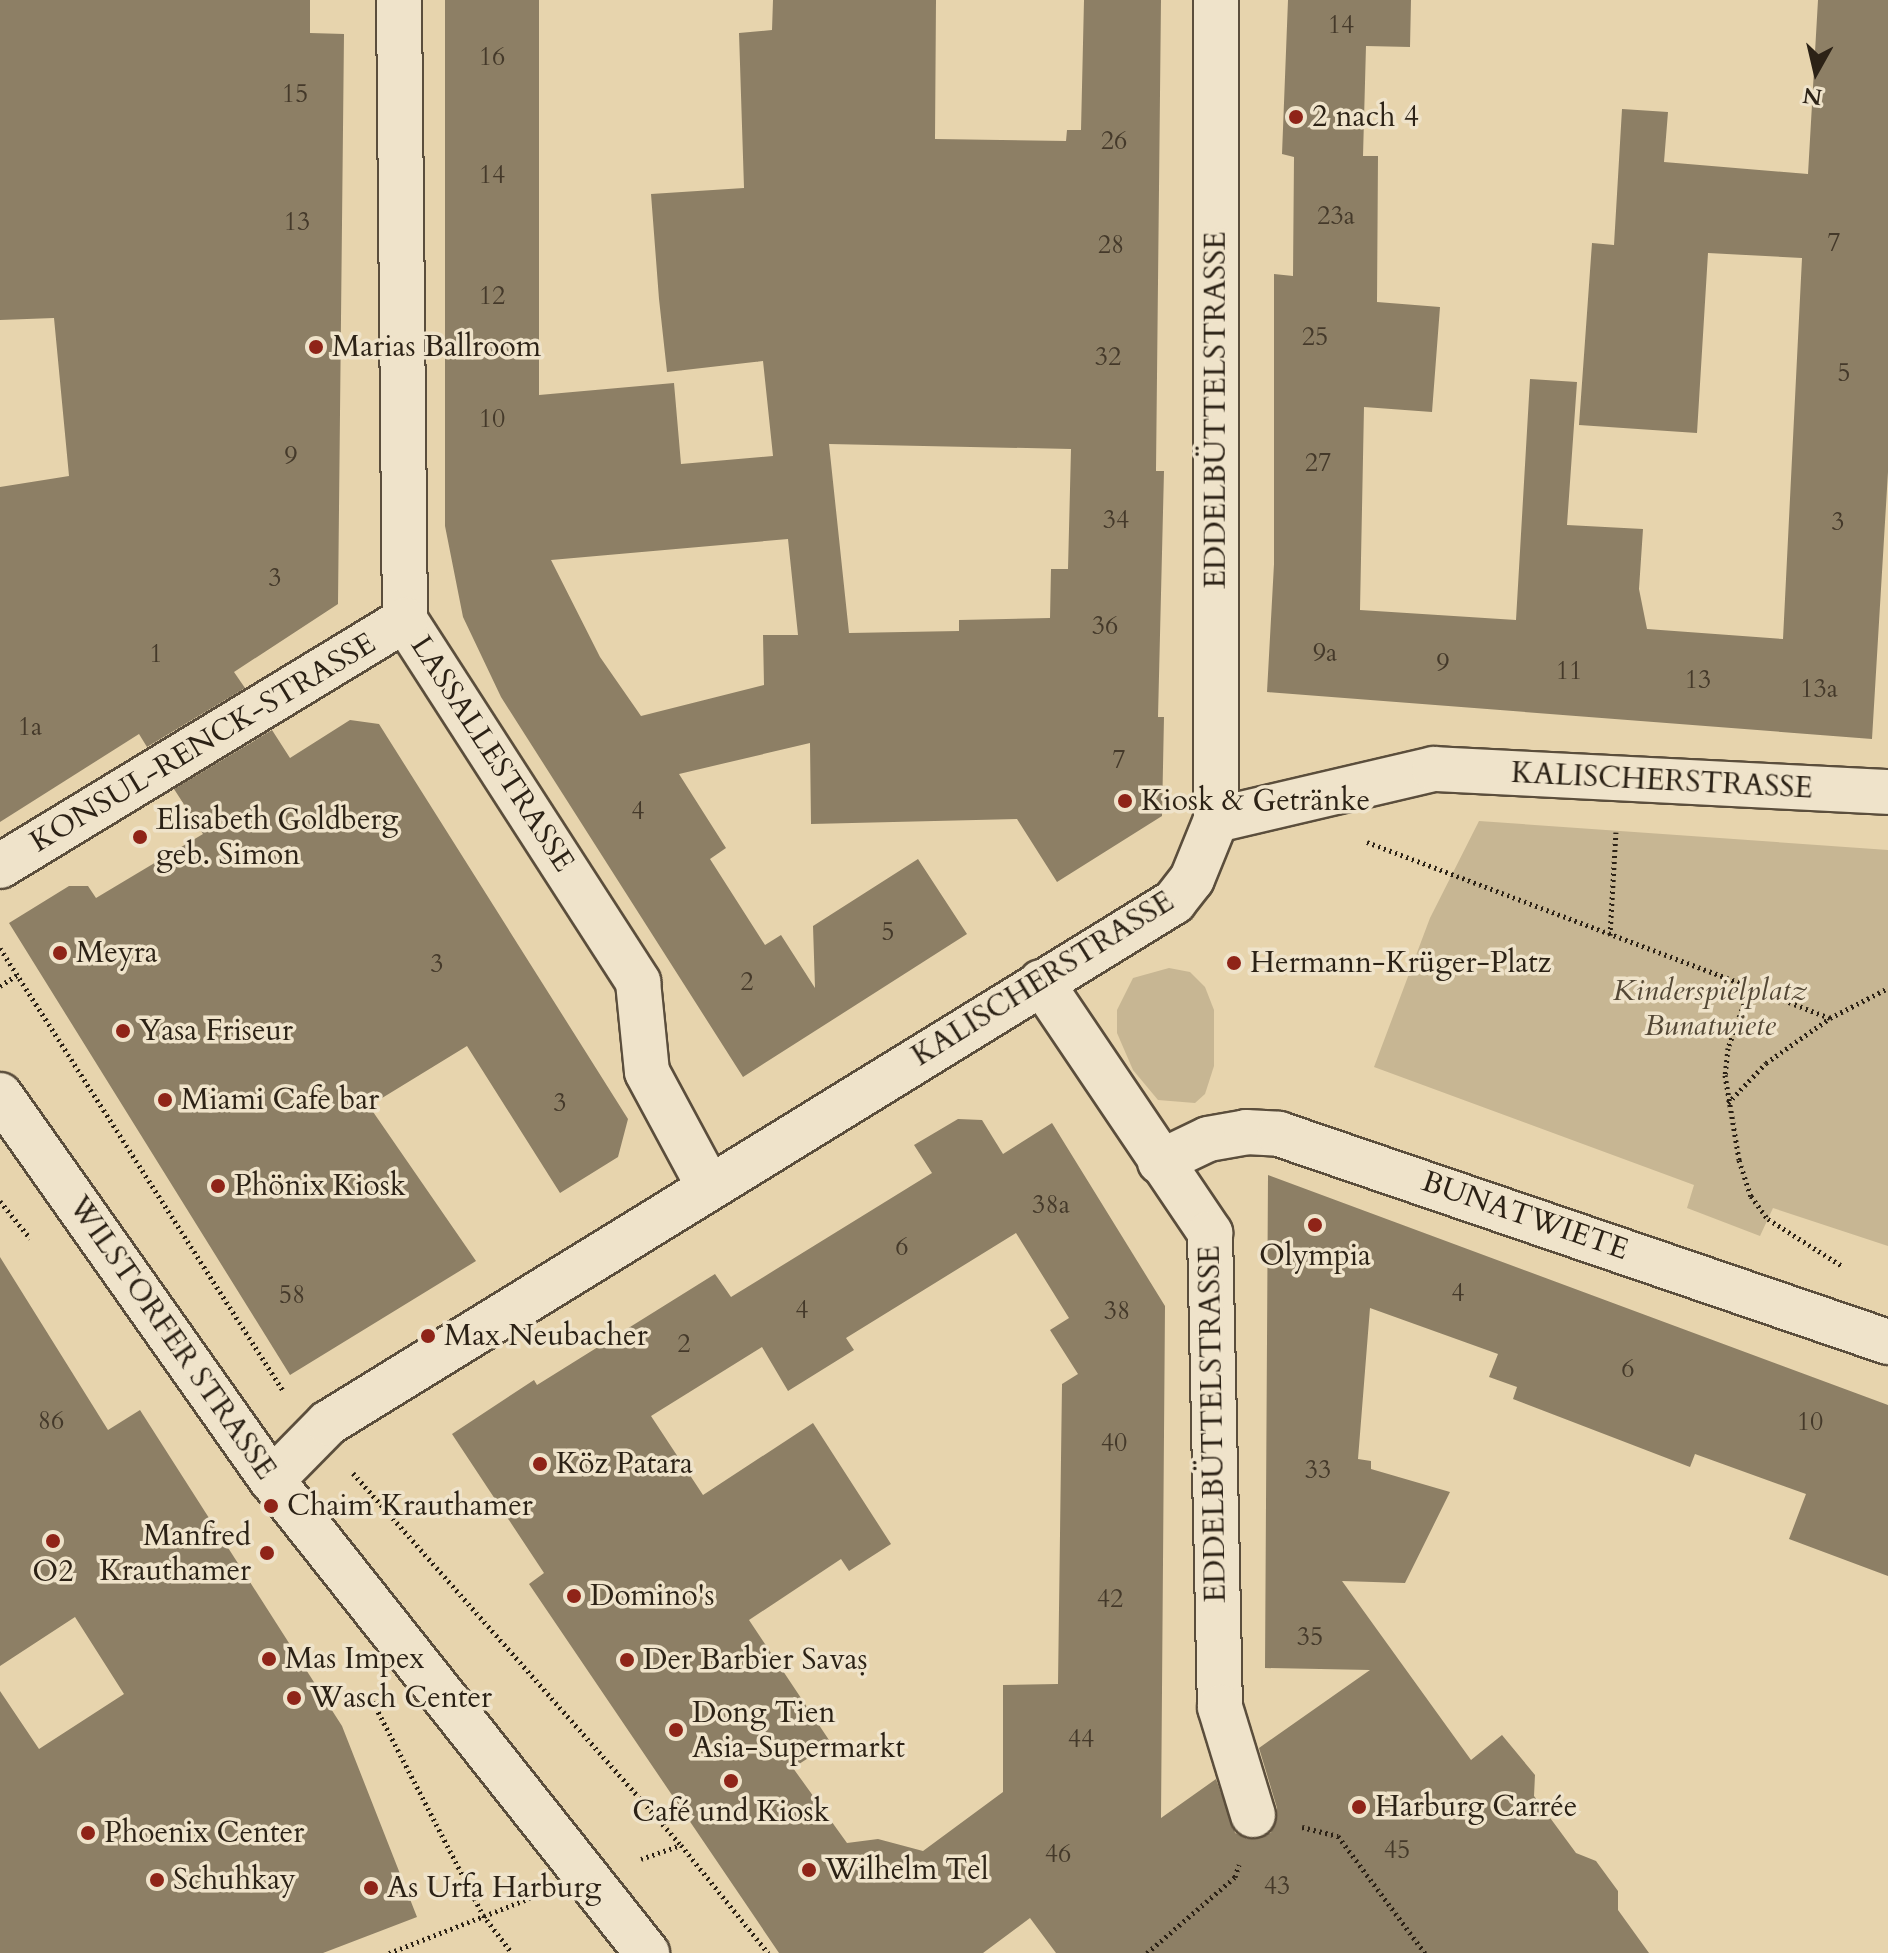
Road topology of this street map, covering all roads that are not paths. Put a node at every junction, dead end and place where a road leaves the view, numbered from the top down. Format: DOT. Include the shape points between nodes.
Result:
graph roads {
  1 [pos="399,0"];
  2 [pos="1216,0"];
  3 [pos="405,620"];
  4 [pos="1888,792"];
  5 [pos="1216,820"];
  6 [pos="0,866"];
  7 [pos="1041,982"];
  8 [pos="0,1095"];
  9 [pos="1160,1162"];
  10 [pos="709,1187"];
  11 [pos="1874,1336"];
  12 [pos="272,1480"];
  13 [pos="1253,1815"];
  14 [pos="647,1953"];
  1 -- 3 [label="street, LASSALLESTRASSE"];
  2 -- 5 [label="street, EDDELBÜTTELSTRASSE"];
  3 -- 6 [label="street, KONSUL-RENCK-STRASSE"];
  3 -- 10 [label="street, LASSALLESTRASSE" via="638,982 647,1072"];
  4 -- 5 [label="street, KALISCHERSTRASSE" via="1434,769"];
  5 -- 7 [label="street, KALISCHERSTRASSE" via="1207,853 1174,902"];
  7 -- 9 [label="street, EDDELBÜTTELSTRASSE"];
  7 -- 10 [label="street, KALISCHERSTRASSE"];
  8 -- 12 [label="street, WILSTORFER STRASSE"];
  9 -- 11 [label="street, BUNATWIETE" via="1208,1139 1246,1132 1279,1134"];
  9 -- 13 [label="street, EDDELBÜTTELSTRASSE" via="1210,1233 1220,1707"];
  10 -- 12 [label="street, KALISCHERSTRASSE" via="316,1431"];
  12 -- 14 [label="street, WILSTORFER STRASSE"];
}
